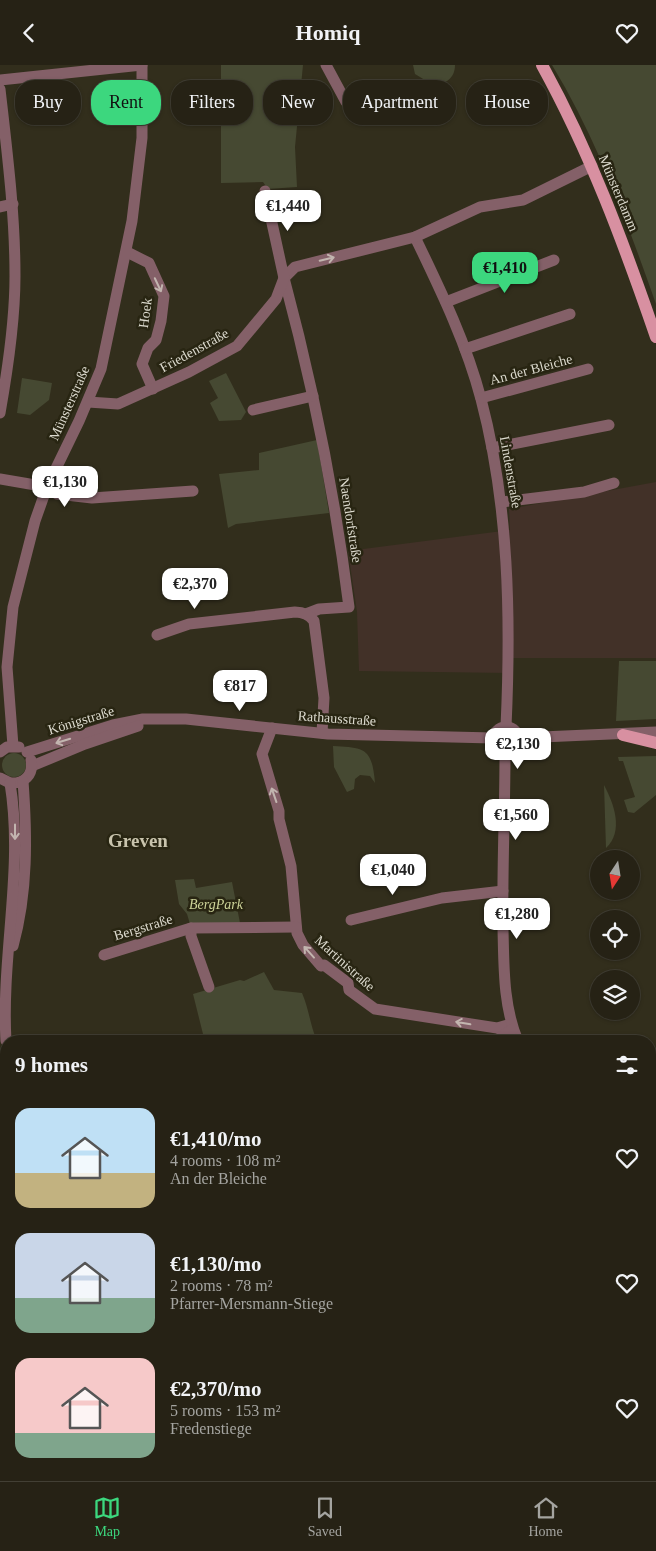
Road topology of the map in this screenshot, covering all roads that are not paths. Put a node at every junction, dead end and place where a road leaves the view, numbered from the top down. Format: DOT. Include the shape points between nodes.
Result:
graph roads {
  1 [pos="142,65"];
  2 [pos="326,65"];
  3 [pos="542,65"];
  4 [pos="0,80"];
  5 [pos="0,89"];
  6 [pos="343,96"];
  7 [pos="592,166"];
  8 [pos="265,191"];
  9 [pos="13,204"];
  10 [pos="0,207"];
  11 [pos="416,237"];
  12 [pos="127,252"];
  13 [pos="554,260"];
  14 [pos="284,278"];
  15 [pos="446,302"];
  16 [pos="570,314"];
  17 [pos="656,337"];
  18 [pos="465,349"];
  19 [pos="5,354"];
  20 [pos="588,369"];
  21 [pos="153,389"];
  22 [pos="313,397"];
  23 [pos="481,398"];
  24 [pos="88,402"];
  25 [pos="253,411"];
  26 [pos="0,413"];
  27 [pos="609,425"];
  28 [pos="492,448"];
  29 [pos="0,479"];
  30 [pos="614,483"];
  31 [pos="46,487"];
  32 [pos="193,491"];
  33 [pos="502,502"];
  34 [pos="306,614"];
  35 [pos="157,635"];
  36 [pos="144,722"];
  37 [pos="506,727"];
  38 [pos="272,728"];
  39 [pos="656,732"];
  40 [pos="322,733"];
  41 [pos="623,735"];
  42 [pos="492,738"];
  43 [pos="519,738"];
  44 [pos="656,743"];
  45 [pos="13,747"];
  46 [pos="0,752"];
  47 [pos="27,752"];
  48 [pos="505,753"];
  49 [pos="32,766"];
  50 [pos="5,781"];
  51 [pos="23,781"];
  52 [pos="502,891"];
  53 [pos="351,921"];
  54 [pos="296,927"];
  55 [pos="191,929"];
  56 [pos="104,955"];
  57 [pos="9,962"];
  58 [pos="209,987"];
  59 [pos="512,1027"];
  60 [pos="4,1035"];
  61 [pos="502,1035"];
  62 [pos="515,1035"];
  1 -- 4 [label="street"];
  1 -- 12 [label="street, Münsterstraße" via="142,138"];
  2 -- 6 [label="street"];
  3 -- 7 [label="main road, Münsterdamm"];
  5 -- 9 [label="street"];
  7 -- 11 [label="street" via="523,200 480,207"];
  7 -- 17 [label="main road, Münsterdamm"];
  8 -- 14 [label="street"];
  9 -- 10 [label="street"];
  9 -- 19 [label="street" via="15,277"];
  14 -- 11 [label="street, one-way" via="295,267"];
  11 -- 15 [label="street, Lindenstraße"];
  12 -- 21 [label="street, Hoek, one-way" via="148,263 164,296 156,340 148,348 142,364"];
  12 -- 24 [label="street, Münsterstraße" via="101,369"];
  13 -- 15 [label="street"];
  14 -- 21 [label="street, Friedenstraße" via="276,299 237,346"];
  14 -- 22 [label="street, Naendorfstraße"];
  15 -- 18 [label="street, Lindenstraße"];
  16 -- 18 [label="street"];
  18 -- 23 [label="street, Lindenstraße"];
  19 -- 26 [label="street"];
  20 -- 23 [label="street, An der Bleiche"];
  21 -- 24 [label="street, Friedenstraße" via="118,404"];
  22 -- 25 [label="street"];
  22 -- 34 [label="street, Naendorfstraße" via="341,540 349,607 319,609"];
  23 -- 28 [label="street, Lindenstraße"];
  24 -- 31 [label="street, Münsterstraße"];
  27 -- 28 [label="street"];
  28 -- 33 [label="street, Lindenstraße"];
  29 -- 31 [label="street"];
  30 -- 33 [label="street" via="584,492"];
  31 -- 32 [label="street" via="57,493 92,498"];
  31 -- 45 [label="street, Münsterstraße" via="17,587 10,628 7,677"];
  33 -- 37 [label="street, Lindenstraße" via="507,620"];
  34 -- 35 [label="street" via="294,612 189,624"];
  34 -- 40 [label="street" via="314,621 324,698"];
  36 -- 38 [label="street, Rathausstraße" via="179,719"];
  36 -- 47 [label="street, Königstraße, one-way" via="113,725"];
  36 -- 49 [label="street, Königstraße"];
  37 -- 42 [label="street" via="498,729"];
  37 -- 43 [label="street" via="514,730"];
  38 -- 40 [label="street, Rathausstraße"];
  54 -- 38 [label="street, Martinistraße, one-way" via="291,866 262,754"];
  39 -- 41 [label="street"];
  40 -- 42 [label="street, Rathausstraße"];
  41 -- 43 [label="street"];
  41 -- 44 [label="main road"];
  42 -- 48 [label="street" via="495,748"];
  43 -- 48 [label="street" via="516,749"];
  45 -- 46 [label="street"];
  45 -- 47 [label="street"];
  47 -- 49 [label="street"];
  48 -- 52 [label="street"];
  49 -- 51 [label="street"];
  50 -- 51 [label="street"];
  50 -- 57 [label="street, one-way" via="15,830"];
  51 -- 57 [label="street" via="24,887"];
  52 -- 53 [label="street" via="442,898"];
  52 -- 59 [label="street" via="504,981"];
  54 -- 55 [label="street, Bergstraße"];
  59 -- 54 [label="street, Martinistraße, one-way" via="496,1028 375,1009 349,990 348,983 321,965 303,945"];
  55 -- 56 [label="street, Bergstraße"];
  55 -- 58 [label="street, Bergstraße"];
  57 -- 60 [label="street"];
  59 -- 61 [label="street"];
  59 -- 62 [label="street"];
}
